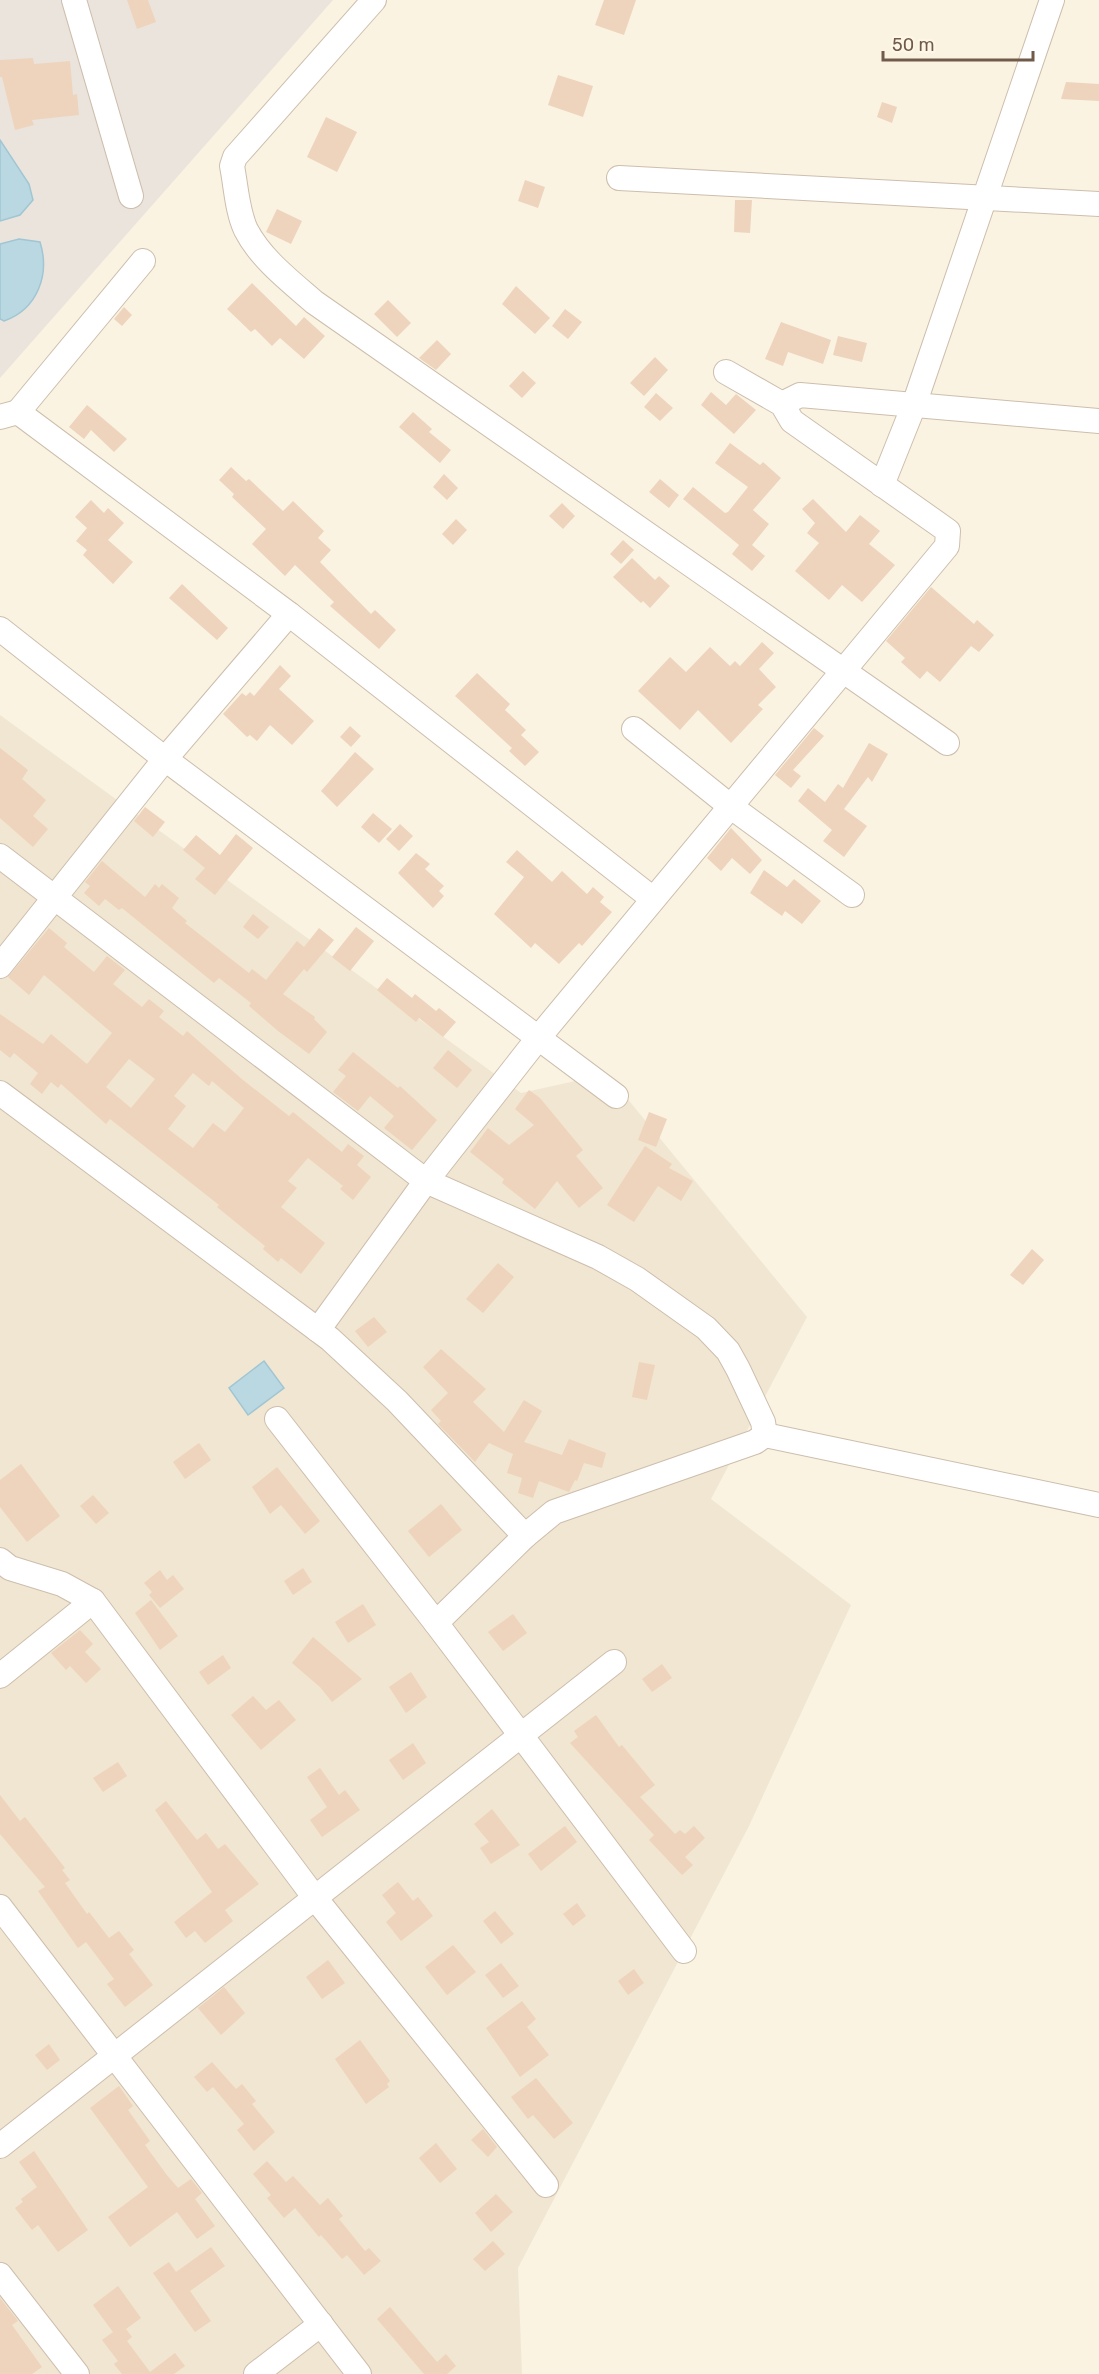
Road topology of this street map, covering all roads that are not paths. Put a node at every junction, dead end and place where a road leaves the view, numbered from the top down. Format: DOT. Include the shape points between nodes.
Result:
graph roads {
  1 [pos="74,0"];
  2 [pos="374,0"];
  3 [pos="1052,0"];
  4 [pos="619,178"];
  5 [pos="131,196"];
  6 [pos="986,198"];
  7 [pos="1099,204"];
  8 [pos="143,261"];
  9 [pos="726,372"];
  10 [pos="782,404"];
  11 [pos="914,405"];
  12 [pos="9,415"];
  13 [pos="1099,421"];
  14 [pos="882,484"];
  15 [pos="289,614"];
  16 [pos="0,629"];
  17 [pos="843,669"];
  18 [pos="634,729"];
  19 [pos="946,743"];
  20 [pos="165,759"];
  21 [pos="730,806"];
  22 [pos="0,856"];
  23 [pos="852,895"];
  24 [pos="54,897"];
  25 [pos="653,899"];
  26 [pos="0,966"];
  27 [pos="539,1037"];
  28 [pos="0,1093"];
  29 [pos="616,1096"];
  30 [pos="426,1181"];
  31 [pos="318,1330"];
  32 [pos="277,1419"];
  33 [pos="765,1434"];
  34 [pos="1099,1505"];
  35 [pos="525,1536"];
  36 [pos="0,1560"];
  37 [pos="93,1601"];
  38 [pos="436,1623"];
  39 [pos="615,1662"];
  40 [pos="0,1676"];
  41 [pos="521,1736"];
  42 [pos="315,1898"];
  43 [pos="0,1907"];
  44 [pos="684,1951"];
  45 [pos="114,2056"];
  46 [pos="0,2146"];
  47 [pos="546,2185"];
  48 [pos="0,2275"];
  49 [pos="321,2324"];
  50 [pos="77,2374"];
  51 [pos="256,2374"];
  52 [pos="359,2374"];
  1 -- 5 [label="street"];
  2 -- 17 [label="street" via="235,157 232,166 246,230 277,270 314,302"];
  3 -- 6 [label="street"];
  4 -- 6 [label="street"];
  6 -- 7 [label="street"];
  6 -- 11 [label="street"];
  8 -- 12 [label="street"];
  9 -- 10 [label="street"];
  10 -- 11 [label="street" via="801,395"];
  10 -- 14 [label="street" via="792,421"];
  11 -- 13 [label="street"];
  11 -- 14 [label="street"];
  12 -- 15 [label="street"];
  14 -- 17 [label="street" via="948,531 947,546"];
  15 -- 20 [label="street"];
  15 -- 25 [label="street"];
  16 -- 20 [label="street"];
  17 -- 19 [label="street"];
  17 -- 21 [label="street"];
  18 -- 21 [label="street"];
  20 -- 24 [label="street"];
  20 -- 27 [label="street"];
  21 -- 23 [label="street"];
  21 -- 25 [label="street"];
  22 -- 24 [label="street"];
  24 -- 26 [label="street"];
  24 -- 30 [label="street"];
  25 -- 27 [label="street"];
  27 -- 29 [label="street"];
  27 -- 30 [label="street"];
  28 -- 31 [label="street"];
  30 -- 31 [label="street"];
  30 -- 33 [label="street" via="598,1257 637,1279 706,1328 728,1351 763,1422"];
  31 -- 35 [label="street" via="397,1401"];
  32 -- 38 [label="street"];
  33 -- 34 [label="street"];
  33 -- 35 [label="street" via="745,1447 555,1512"];
  35 -- 38 [label="street"];
  36 -- 37 [label="street" via="10,1568 62,1584"];
  37 -- 40 [label="street"];
  37 -- 42 [label="street"];
  38 -- 41 [label="street"];
  39 -- 41 [label="street"];
  41 -- 42 [label="street"];
  41 -- 44 [label="street"];
  42 -- 45 [label="street"];
  42 -- 47 [label="street"];
  43 -- 45 [label="street"];
  45 -- 46 [label="street"];
  45 -- 49 [label="street"];
  48 -- 50 [label="street"];
  49 -- 51 [label="street"];
  49 -- 52 [label="street"];
}
